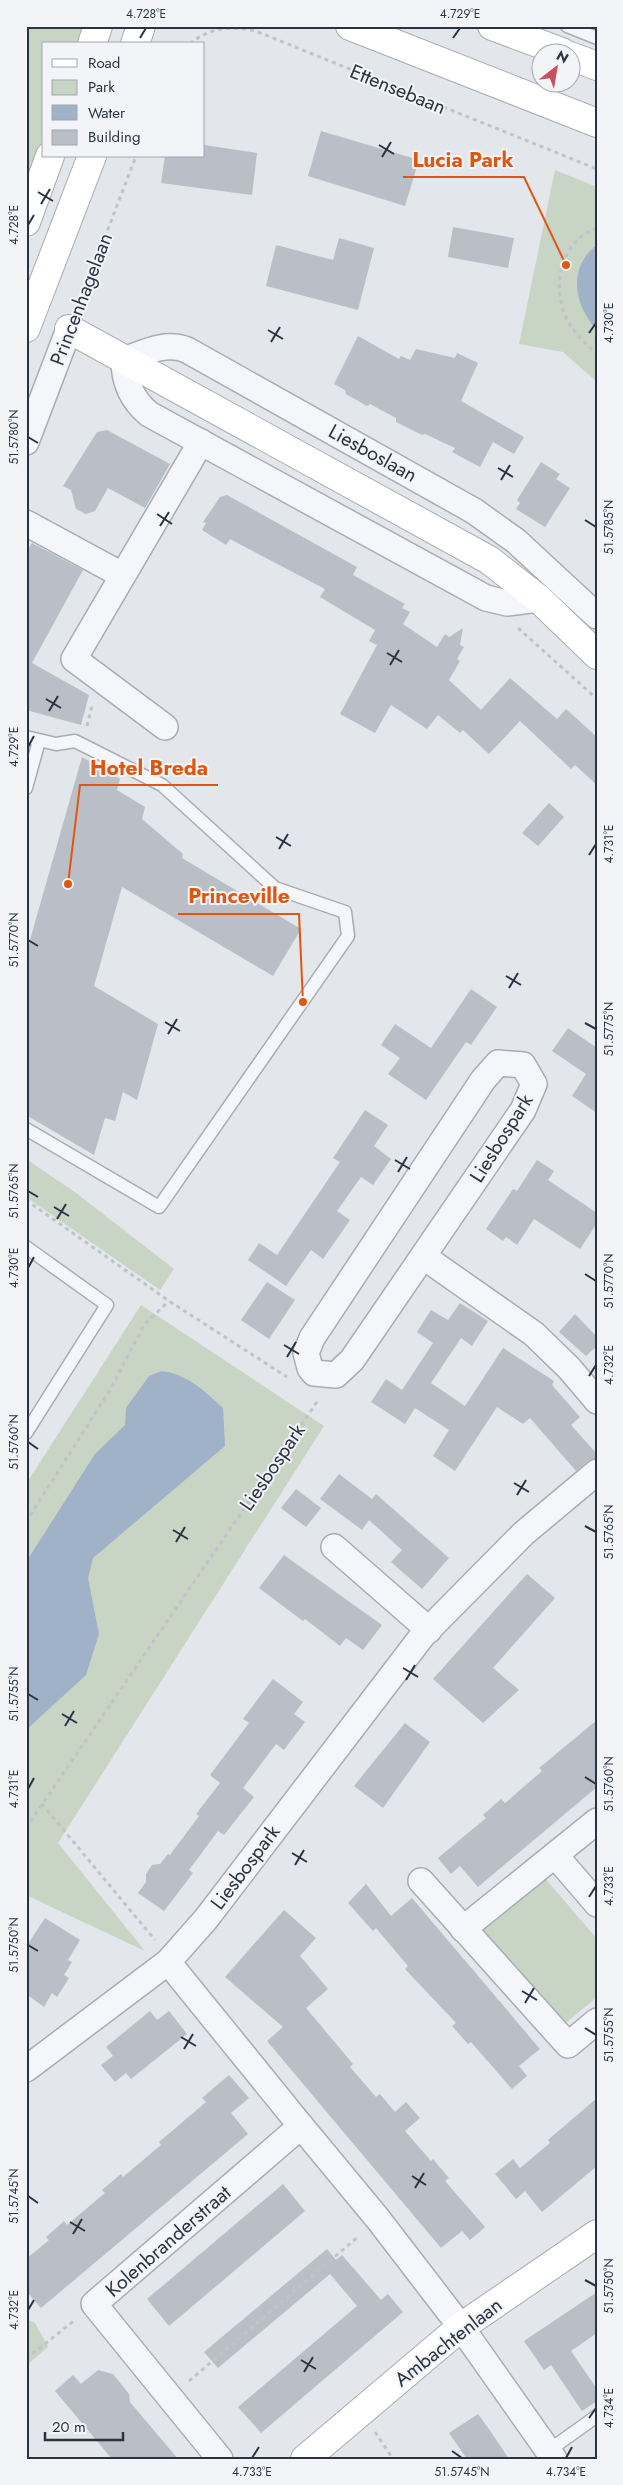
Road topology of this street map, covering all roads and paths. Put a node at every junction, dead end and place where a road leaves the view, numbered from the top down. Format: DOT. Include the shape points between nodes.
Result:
graph roads {
  1 [pos="98,26"];
  2 [pos="141,26"];
  3 [pos="350,26"];
  4 [pos="492,26"];
  5 [pos="567,26"];
  6 [pos="597,38"];
  7 [pos="93,42"];
  8 [pos="136,42"];
  9 [pos="192,42"];
  10 [pos="535,42"];
  11 [pos="580,60"];
  12 [pos="597,66"];
  13 [pos="597,123"];
  14 [pos="49,158"];
  15 [pos="91,158"];
  16 [pos="135,158"];
  17 [pos="597,169"];
  18 [pos="26,222"];
  19 [pos="597,228"];
  20 [pos="26,328"];
  21 [pos="69,329"];
  22 [pos="597,354"];
  23 [pos="124,360"];
  24 [pos="26,442"];
  25 [pos="201,442"];
  26 [pos="26,523"];
  27 [pos="122,575"];
  28 [pos="486,598"];
  29 [pos="539,599"];
  30 [pos="597,616"];
  31 [pos="597,656"];
  32 [pos="107,684"];
  33 [pos="597,699"];
  34 [pos="165,727"];
  35 [pos="26,737"];
  36 [pos="39,741"];
  37 [pos="84,746"];
  38 [pos="26,788"];
  39 [pos="26,1129"];
  40 [pos="26,1200"];
  41 [pos="26,1247"];
  42 [pos="424,1256"];
  43 [pos="169,1301"];
  44 [pos="288,1378"];
  45 [pos="312,1394"];
  46 [pos="597,1401"];
  47 [pos="26,1433"];
  48 [pos="597,1472"];
  49 [pos="26,1522"];
  50 [pos="334,1547"];
  51 [pos="429,1630"];
  52 [pos="42,1804"];
  53 [pos="597,1821"];
  54 [pos="26,1828"];
  55 [pos="555,1855"];
  56 [pos="421,1881"];
  57 [pos="597,1904"];
  58 [pos="464,1929"];
  59 [pos="168,1962"];
  60 [pos="597,2021"];
  61 [pos="26,2069"];
  62 [pos="301,2126"];
  63 [pos="378,2219"];
  64 [pos="597,2234"];
  65 [pos="94,2304"];
  66 [pos="461,2328"];
  67 [pos="26,2358"];
  68 [pos="170,2397"];
  69 [pos="597,2416"];
  70 [pos="551,2455"];
  71 [pos="220,2459"];
  72 [pos="305,2459"];
  1 -- 7 [label="street"];
  2 -- 8 [label="street"];
  3 -- 13 [label="street, Ettensebaan"];
  4 -- 10 [label="street"];
  5 -- 6 [label="lane"];
  9 -- 17 [label="path, Ettensebaan" via="226,28 243,27"];
  11 -- 12 [label="street"];
  14 -- 18 [label="street"];
  15 -- 20 [label="street, Princenhagelaan"];
  16 -- 21 [label="path, Princenhagelaan"];
  19 -- 22 [label="path" via="572,247 561,268 559,281 568,321 576,334"];
  21 -- 23 [label="street, Liesboslaan"];
  21 -- 24 [label="street, Princenhagelaan"];
  23 -- 25 [label="street" via="128,384 140,407"];
  23 -- 29 [label="street, Liesboslaan" via="473,551"];
  23 -- 30 [label="street, Liesboslaan" via="166,346 187,350 474,511 523,547"];
  25 -- 27 [label="street"];
  25 -- 28 [label="street"];
  26 -- 27 [label="street"];
  27 -- 32 [label="street" via="74,658"];
  28 -- 29 [label="street" via="506,602"];
  28 -- 33 [label="path"];
  29 -- 31 [label="street, Liesboslaan"];
  32 -- 34 [label="street"];
  32 -- 37 [label="path" via="90,709"];
  35 -- 36 [label="lane"];
  36 -- 37 [label="lane" via="56,744 75,741"];
  36 -- 38 [label="lane"];
  37 -- 39 [label="lane" via="162,785 275,888 345,912 348,936 158,1207"];
  40 -- 43 [label="path"];
  41 -- 47 [label="lane" via="107,1305"];
  42 -- 42 [label="street, Liesbospark" via="523,1110 534,1084 523,1065 498,1063 483,1080 312,1338 306,1353 314,1373 336,1375 352,1360"];
  42 -- 46 [label="street" via="534,1334"];
  43 -- 44 [label="path"];
  43 -- 49 [label="path" via="144,1325 110,1390"];
  45 -- 52 [label="path, Liesbospark" via="319,1398"];
  48 -- 51 [label="street, Liesbospark" via="524,1533"];
  50 -- 51 [label="street"];
  51 -- 59 [label="street, Liesbospark" via="206,1919"];
  52 -- 54 [label="path, Liesbospark"];
  52 -- 59 [label="path" via="156,1942"];
  53 -- 55 [label="street"];
  55 -- 57 [label="street"];
  55 -- 58 [label="street"];
  56 -- 58 [label="street"];
  58 -- 60 [label="street" via="568,2045"];
  59 -- 61 [label="street, Liesbospark"];
  59 -- 62 [label="street"];
  62 -- 63 [label="street"];
  62 -- 65 [label="street, Kolenbranderstraat"];
  63 -- 66 [label="street"];
  63 -- 68 [label="path"];
  64 -- 66 [label="street, Ambachtenlaan"];
  65 -- 67 [label="path"];
  65 -- 68 [label="street, Kolenbranderstraat"];
  66 -- 70 [label="street"];
  66 -- 72 [label="street, Ambachtenlaan"];
  68 -- 71 [label="street, Kolenbranderstraat"];
  69 -- 70 [label="lane"];
}
